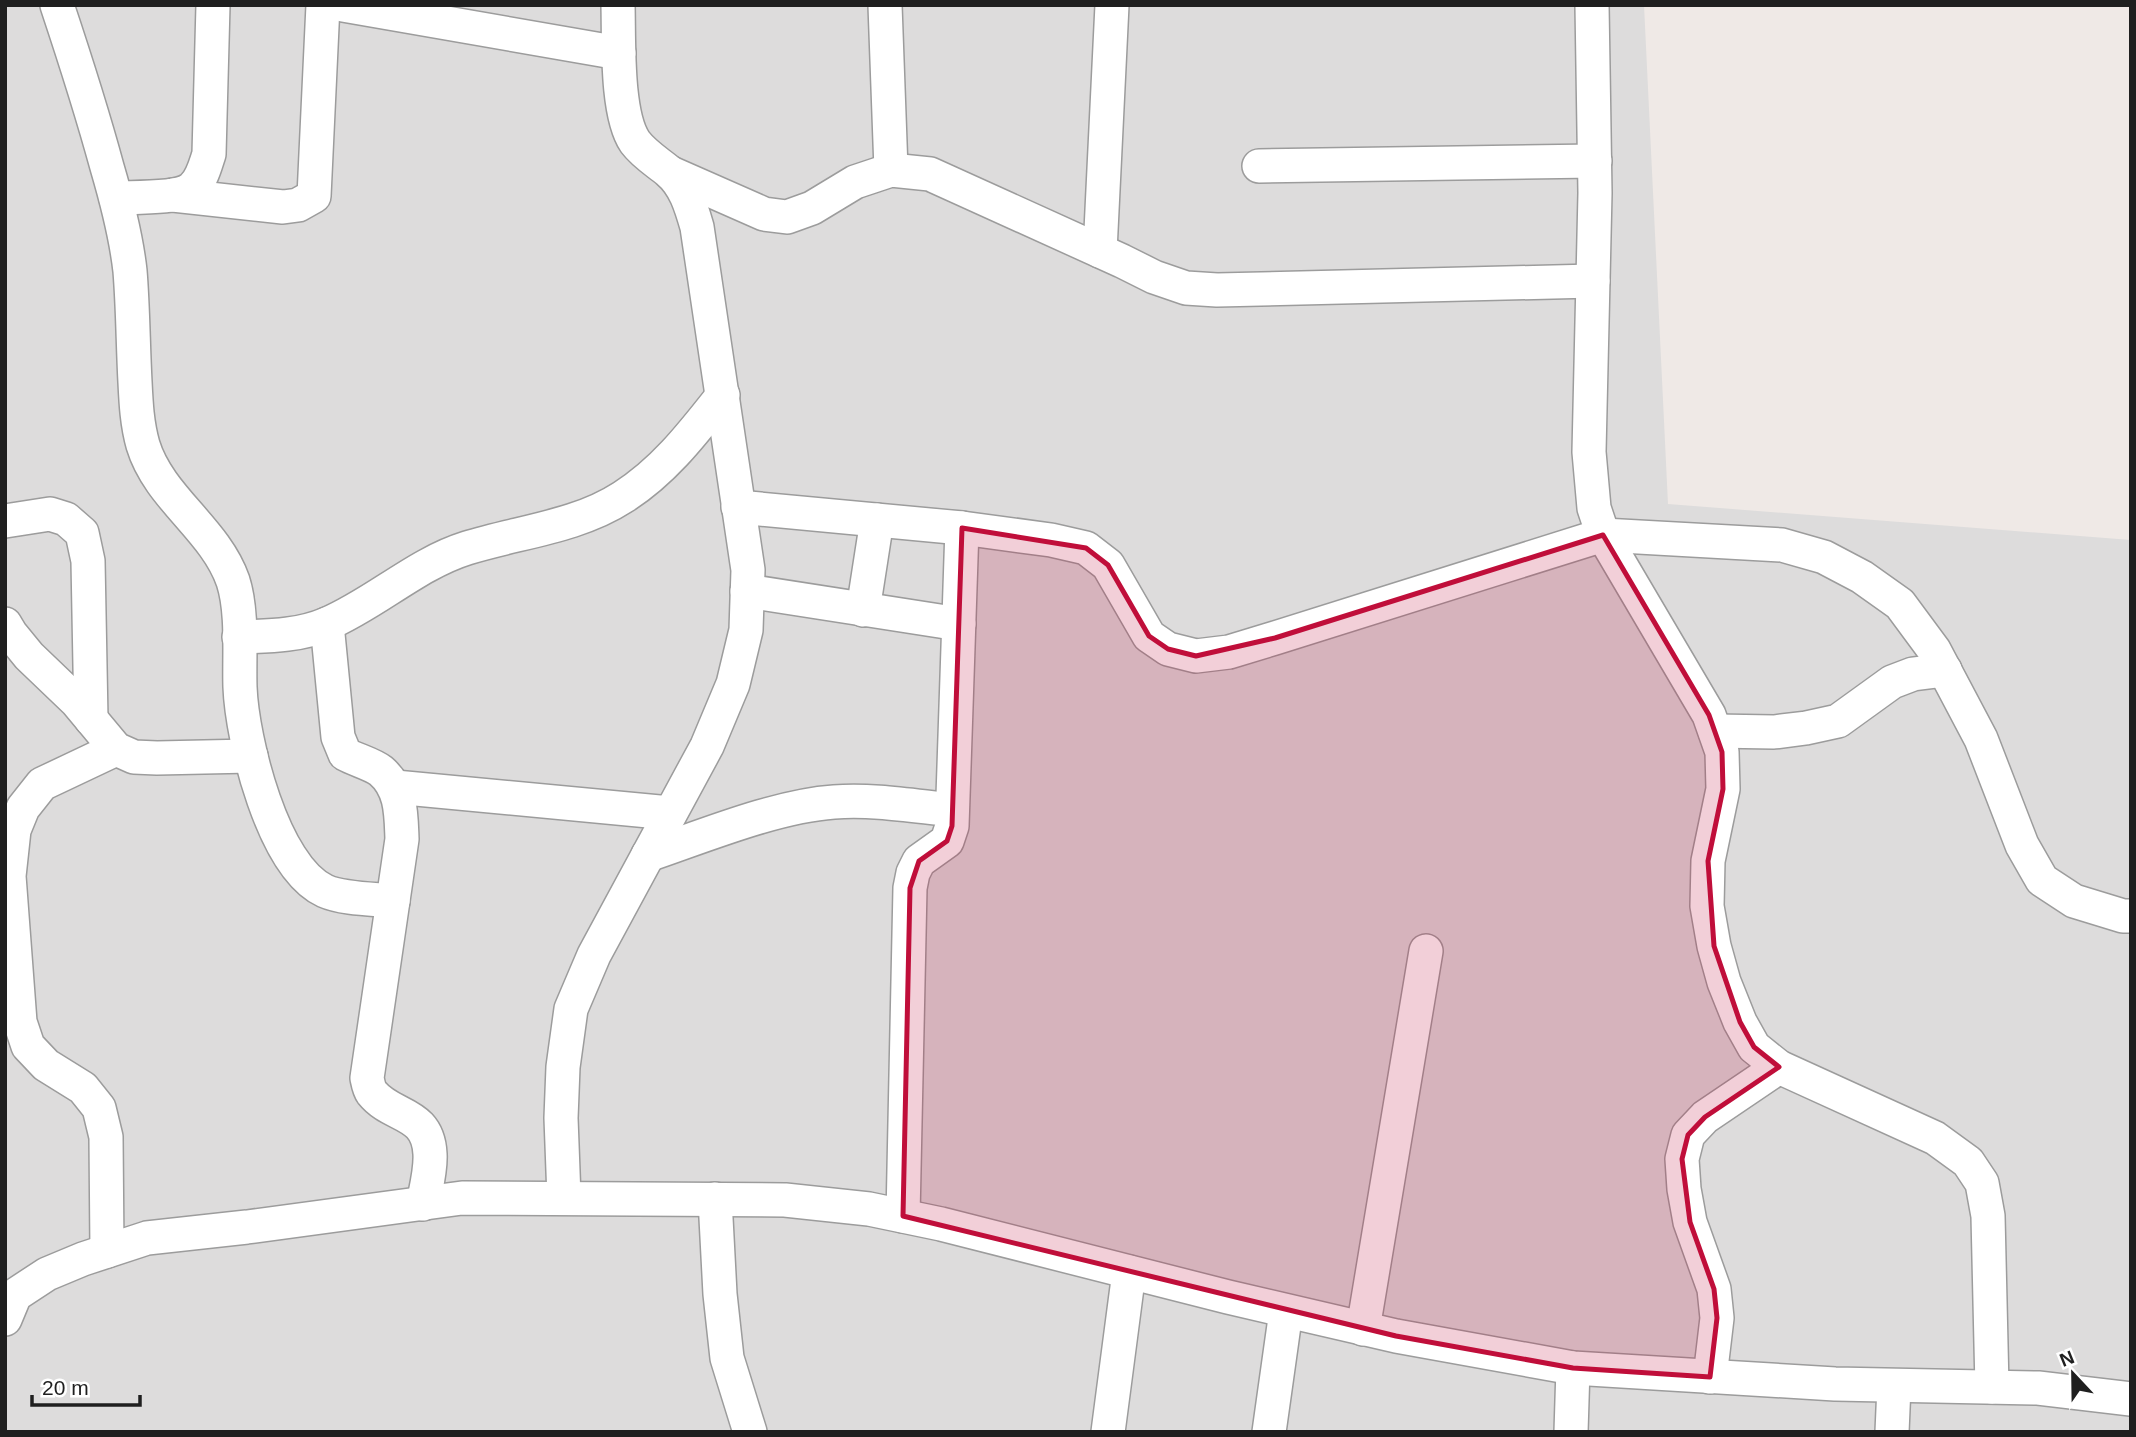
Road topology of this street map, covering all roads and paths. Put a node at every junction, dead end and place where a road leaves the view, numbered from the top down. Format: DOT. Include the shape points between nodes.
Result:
graph roads {
  1 [pos="57,5"];
  2 [pos="213,5"];
  3 [pos="323,5"];
  4 [pos="343,5"];
  5 [pos="618,5"];
  6 [pos="885,5"];
  7 [pos="1112,5"];
  8 [pos="1592,5"];
  9 [pos="619,53"];
  10 [pos="1595,161"];
  11 [pos="1259,166"];
  12 [pos="891,170"];
  13 [pos="671,173"];
  14 [pos="173,195"];
  15 [pos="116,198"];
  16 [pos="1100,251"];
  17 [pos="1593,281"];
  18 [pos="723,396"];
  19 [pos="738,507"];
  20 [pos="877,520"];
  21 [pos="5,522"];
  22 [pos="962,528"];
  23 [pos="1603,535"];
  24 [pos="747,591"];
  25 [pos="863,610"];
  26 [pos="5,624"];
  27 [pos="327,624"];
  28 [pos="959,624"];
  29 [pos="239,637"];
  30 [pos="1945,670"];
  31 [pos="91,719"];
  32 [pos="1715,732"];
  33 [pos="116,749"];
  34 [pos="251,756"];
  35 [pos="395,787"];
  36 [pos="952,810"];
  37 [pos="670,813"];
  38 [pos="648,855"];
  39 [pos="393,901"];
  40 [pos="2131,916"];
  41 [pos="1426,951"];
  42 [pos="1779,1067"];
  43 [pos="564,1198"];
  44 [pos="715,1199"];
  45 [pos="424,1203"];
  46 [pos="903,1216"];
  47 [pos="107,1251"];
  48 [pos="1129,1272"];
  49 [pos="9,1298"];
  50 [pos="1286,1311"];
  51 [pos="1363,1329"];
  52 [pos="1573,1368"];
  53 [pos="1710,1377"];
  54 [pos="1894,1385"];
  55 [pos="1992,1387"];
  56 [pos="2131,1399"];
  57 [pos="750,1432"];
  58 [pos="1108,1432"];
  59 [pos="1269,1432"];
  60 [pos="1571,1432"];
  61 [pos="1892,1432"];
  1 -- 15 [label="street"];
  2 -- 14 [label="street" via="209,154 191,190"];
  3 -- 14 [label="street" via="314,196 283,208"];
  4 -- 9 [label="street"];
  5 -- 9 [label="street"];
  6 -- 12 [label="street"];
  7 -- 16 [label="street"];
  8 -- 10 [label="street"];
  9 -- 13 [label="street" via="625,122 636,143"];
  10 -- 11 [label="street"];
  10 -- 17 [label="street"];
  12 -- 13 [label="street" via="855,182 787,217 764,214"];
  12 -- 16 [label="street" via="930,174"];
  13 -- 18 [label="street" via="688,197 697,227"];
  14 -- 15 [label="street"];
  15 -- 29 [label="street" via="130,270 137,416 143,446 158,476 224,561 234,583"];
  16 -- 17 [label="street" via="1186,288 1217,290"];
  17 -- 23 [label="street" via="1589,452 1594,508"];
  18 -- 19 [label="street"];
  18 -- 27 [label="street" via="683,446 621,498 593,512 465,548"];
  19 -- 20 [label="street"];
  19 -- 24 [label="street"];
  20 -- 22 [label="street"];
  20 -- 25 [label="street"];
  21 -- 31 [label="street" via="50,514 66,519 82,533 88,561"];
  22 -- 23 [label="street" via="1086,548 1108,565 1149,636 1168,649 1196,656 1229,652"];
  22 -- 28 [label="street"];
  23 -- 30 [label="street" via="1782,545 1824,557 1862,576 1900,604"];
  23 -- 32 [label="street"];
  24 -- 25 [label="street"];
  24 -- 37 [label="street" via="746,630 733,684 707,746"];
  25 -- 28 [label="street"];
  26 -- 31 [label="street" via="29,656"];
  27 -- 29 [label="street" via="281,636"];
  27 -- 35 [label="street" via="338,737 345,754 380,770"];
  28 -- 36 [label="street"];
  29 -- 34 [label="street" via="240,691"];
  30 -- 32 [label="street" via="1892,682 1838,721 1774,732"];
  30 -- 40 [label="street" via="1981,739 2022,845 2042,880 2074,901"];
  31 -- 33 [label="street"];
  32 -- 42 [label="street" via="1722,752 1723,789 1708,861 1707,906 1713,946 1740,1022 1755,1047"];
  33 -- 34 [label="street" via="134,757"];
  33 -- 47 [label="street" via="42,784 23,808 14,830 9,876 20,1022 28,1046 46,1065 83,1088 99,1108 106,1137"];
  34 -- 39 [label="street" via="271,821 306,878 326,891"];
  35 -- 37 [label="street"];
  35 -- 39 [label="street" via="402,839"];
  36 -- 38 [label="street" via="832,802 760,817"];
  36 -- 46 [label="street" via="947,841 919,861 910,888"];
  37 -- 38 [label="street"];
  38 -- 43 [label="street" via="594,955 571,1009 561,1118"];
  39 -- 45 [label="street" via="367,1078 371,1092 417,1122 426,1136 430,1154"];
  41 -- 51 [label="street"];
  42 -- 53 [label="street" via="1705,1117 1688,1135 1682,1159 1690,1222 1714,1289 1717,1318"];
  42 -- 55 [label="street" via="1935,1138 1968,1162 1982,1183 1988,1216"];
  43 -- 44 [label="street"];
  43 -- 45 [label="street" via="462,1198"];
  44 -- 46 [label="street" via="785,1200"];
  44 -- 57 [label="street" via="727,1358"];
  45 -- 47 [label="street" via="147,1238"];
  46 -- 48 [label="street"];
  47 -- 49 [label="street" via="47,1274"];
  48 -- 50 [label="street"];
  48 -- 58 [label="street"];
  50 -- 51 [label="street"];
  50 -- 59 [label="street"];
  51 -- 52 [label="street"];
  52 -- 53 [label="street"];
  52 -- 60 [label="street"];
  53 -- 54 [label="street"];
  54 -- 55 [label="street"];
  54 -- 61 [label="street"];
  55 -- 56 [label="street"];
}
